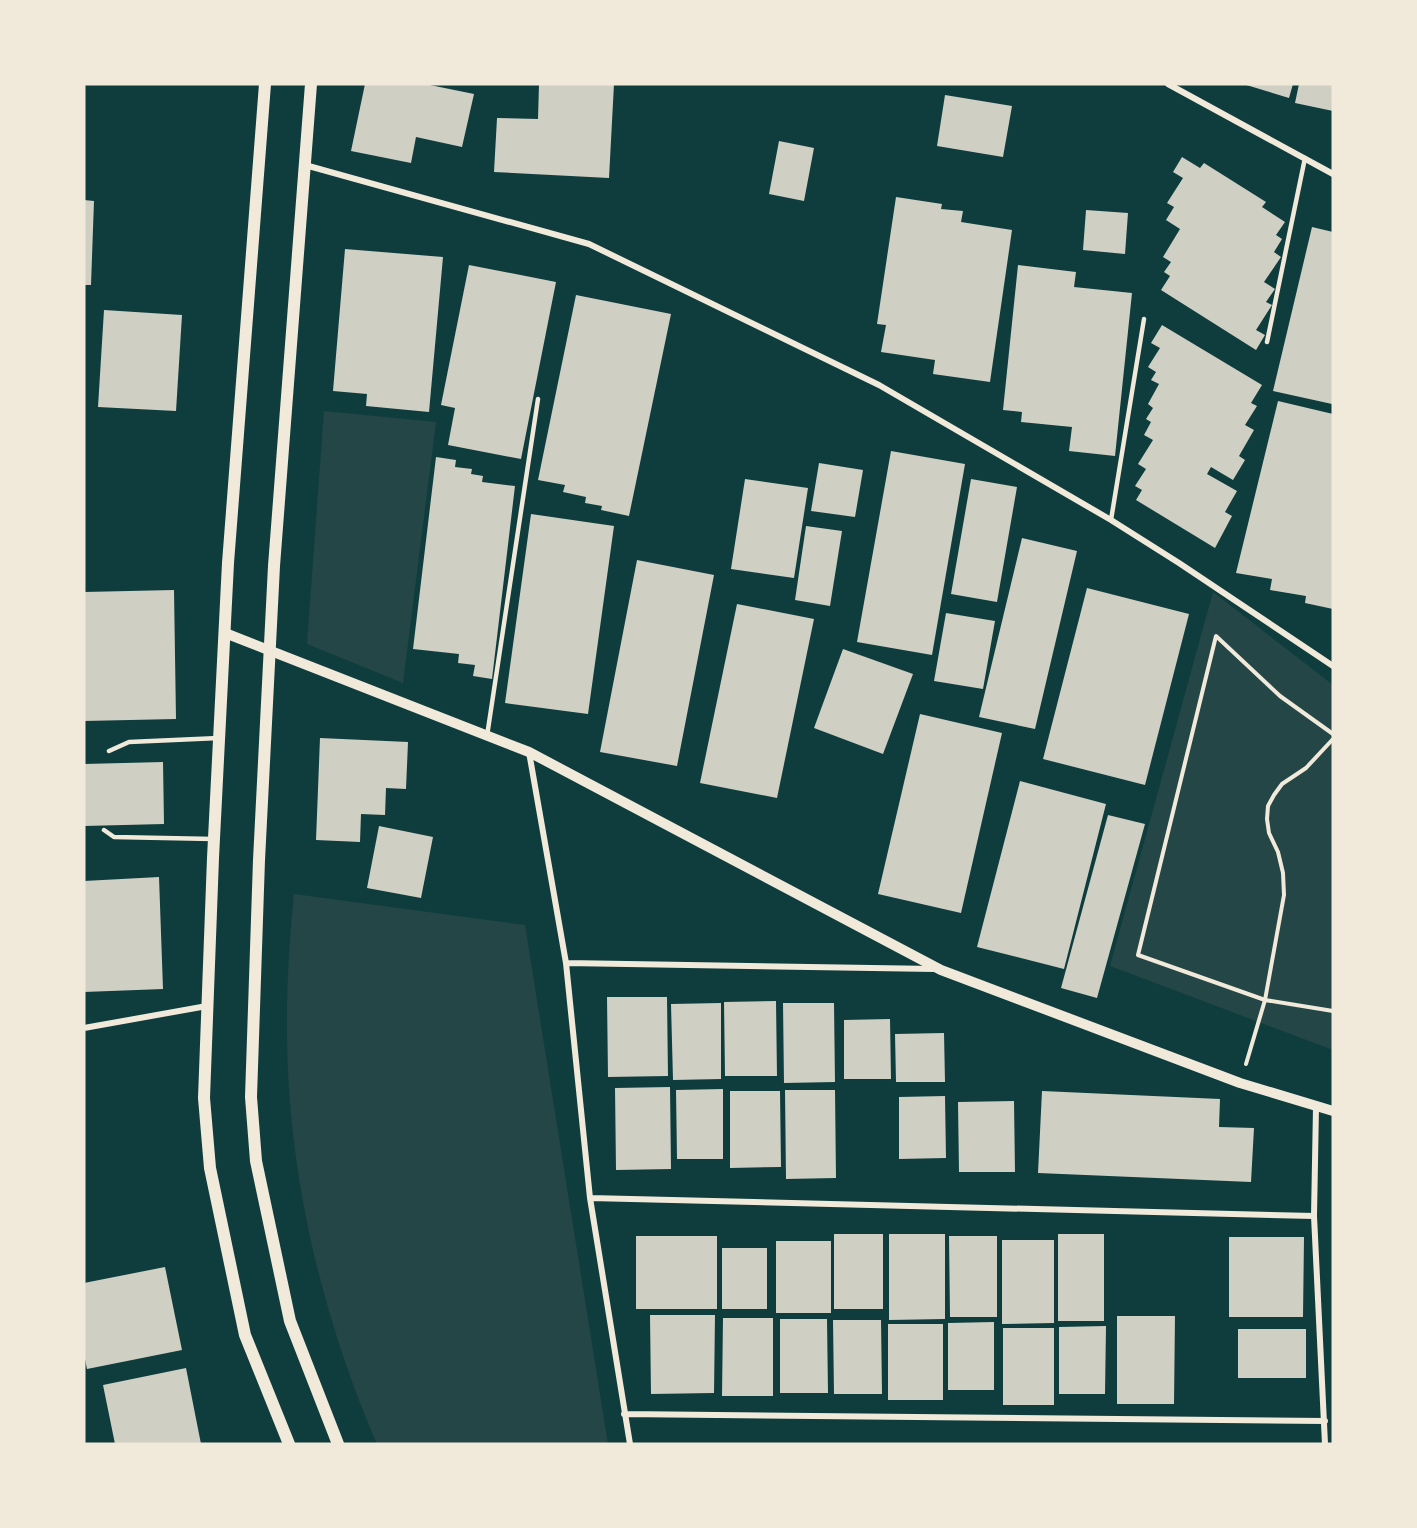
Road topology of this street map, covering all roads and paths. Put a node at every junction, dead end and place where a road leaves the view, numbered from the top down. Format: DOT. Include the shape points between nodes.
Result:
graph roads {
  1 [pos="265,84"];
  2 [pos="311,84"];
  3 [pos="1168,84"];
  4 [pos="1305,158"];
  5 [pos="304,165"];
  6 [pos="1333,174"];
  7 [pos="1144,319"];
  8 [pos="1267,342"];
  9 [pos="538,399"];
  10 [pos="1111,520"];
  11 [pos="225,633"];
  12 [pos="270,649"];
  13 [pos="1333,666"];
  14 [pos="1333,734"];
  15 [pos="487,736"];
  16 [pos="219,738"];
  17 [pos="1333,740"];
  18 [pos="109,751"];
  19 [pos="529,752"];
  20 [pos="104,830"];
  21 [pos="214,839"];
  22 [pos="566,963"];
  23 [pos="941,970"];
  24 [pos="1265,1000"];
  25 [pos="207,1006"];
  26 [pos="1333,1011"];
  27 [pos="84,1028"];
  28 [pos="1240,1083"];
  29 [pos="1316,1107"];
  30 [pos="1333,1111"];
  31 [pos="590,1198"];
  32 [pos="1314,1216"];
  33 [pos="624,1414"];
  34 [pos="1325,1421"];
  35 [pos="289,1444"];
  36 [pos="338,1444"];
  37 [pos="630,1444"];
  38 [pos="1325,1444"];
  1 -- 11 [label="main road"];
  2 -- 5 [label="main road"];
  3 -- 4 [label="street"];
  4 -- 6 [label="street"];
  4 -- 8 [label="lane"];
  5 -- 10 [label="street" via="589,244 879,385"];
  5 -- 12 [label="main road"];
  7 -- 10 [label="lane"];
  9 -- 15 [label="lane"];
  10 -- 13 [label="street"];
  11 -- 12 [label="street"];
  11 -- 16 [label="main road"];
  12 -- 15 [label="street"];
  12 -- 36 [label="main road" via="251,1097 256,1161 290,1321"];
  14 -- 24 [label="path" via="1280,696 1216,636 1138,955"];
  15 -- 19 [label="street"];
  16 -- 18 [label="lane" via="129,742"];
  16 -- 21 [label="main road"];
  17 -- 24 [label="path" via="1306,768 1282,784 1268,806 1269,833 1281,863 1284,895"];
  19 -- 22 [label="street"];
  19 -- 23 [label="street"];
  20 -- 21 [label="lane" via="114,837"];
  21 -- 25 [label="main road"];
  22 -- 23 [label="street"];
  22 -- 31 [label="street"];
  23 -- 28 [label="street"];
  24 -- 26 [label="path"];
  24 -- 28 [label="path"];
  25 -- 27 [label="street"];
  25 -- 35 [label="main road" via="204,1098 210,1168 245,1335"];
  28 -- 29 [label="street"];
  29 -- 30 [label="street"];
  29 -- 32 [label="street"];
  31 -- 32 [label="street"];
  31 -- 33 [label="street"];
  32 -- 34 [label="street"];
  33 -- 34 [label="street"];
  33 -- 37 [label="street"];
  34 -- 38 [label="street"];
}
